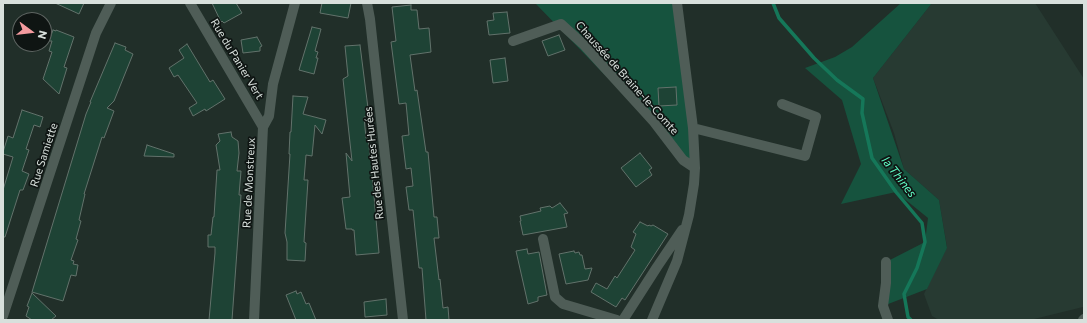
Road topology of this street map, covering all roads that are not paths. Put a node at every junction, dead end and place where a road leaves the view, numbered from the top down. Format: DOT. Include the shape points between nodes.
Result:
graph roads {
  1 [pos="111,3"];
  2 [pos="190,3"];
  3 [pos="295,3"];
  4 [pos="367,3"];
  5 [pos="677,3"];
  6 [pos="512,41"];
  7 [pos="782,104"];
  8 [pos="264,127"];
  9 [pos="693,128"];
  10 [pos="695,168"];
  11 [pos="687,224"];
  12 [pos="543,239"];
  13 [pos="886,262"];
  14 [pos="3,316"];
  15 [pos="254,320"];
  16 [pos="404,320"];
  17 [pos="617,320"];
  18 [pos="623,320"];
  19 [pos="652,320"];
  20 [pos="888,320"];
  1 -- 14 [label="street, Rue Samiette" via="96,33"];
  2 -- 8 [label="street, Rue du Panier Vert"];
  3 -- 8 [label="street, Rue de Monstreux" via="273,84 269,116"];
  4 -- 16 [label="street, Rue des Hautes Hurées"];
  5 -- 9 [label="street, Chaussée de Braine-le-Comte"];
  6 -- 10 [label="street, Chaussée de Braine-le-Comte" via="561,24 583,44 654,122 683,160"];
  7 -- 9 [label="street" via="816,116 804,156"];
  8 -- 15 [label="street, Rue de Monstreux"];
  9 -- 10 [label="street, Chaussée de Braine-le-Comte"];
  10 -- 11 [label="street, Chaussée de Braine-le-Comte"];
  11 -- 18 [label="street, Chaussée de Braine-le-Comte"];
  11 -- 19 [label="street, Chaussée de Braine-le-Comte" via="677,261"];
  12 -- 17 [label="street" via="555,297 563,304"];
  13 -- 20 [label="street" via="883,306"];
}
